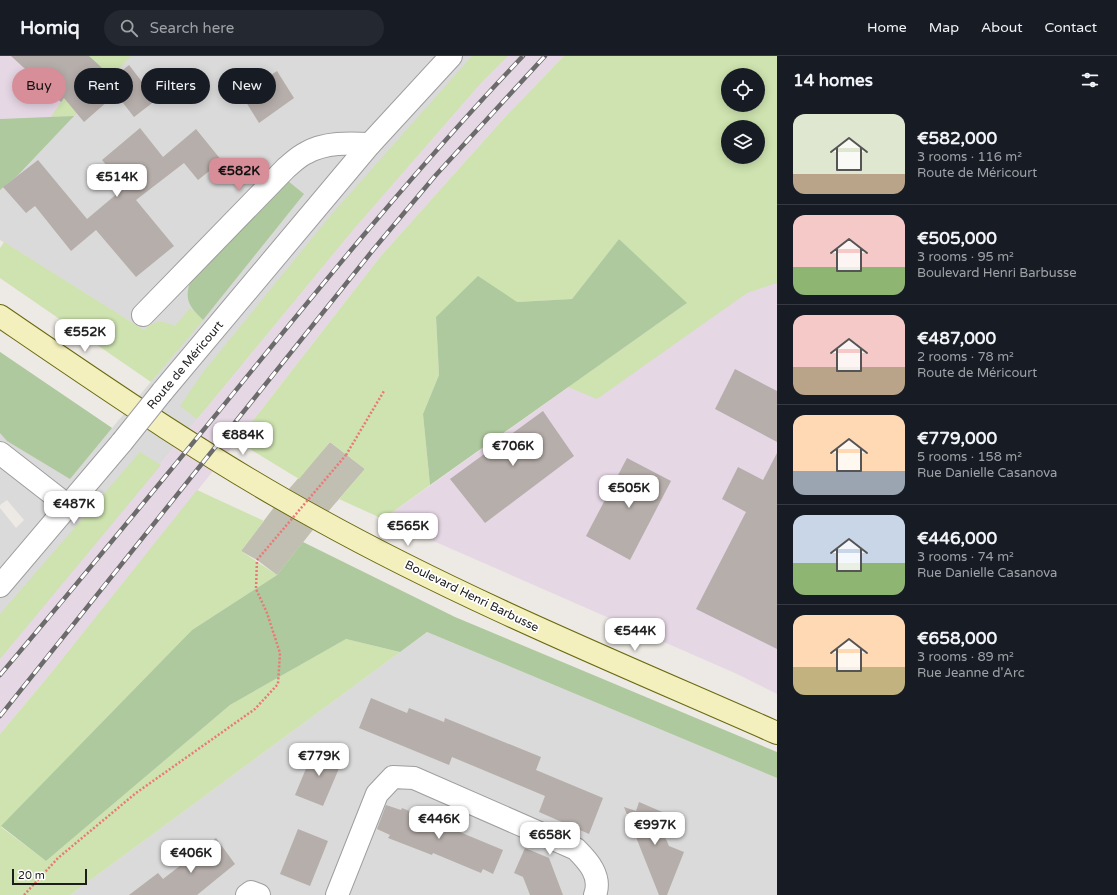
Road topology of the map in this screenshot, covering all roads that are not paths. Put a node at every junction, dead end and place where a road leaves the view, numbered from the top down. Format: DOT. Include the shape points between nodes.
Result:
graph roads {
  1 [pos="451,56"];
  2 [pos="370,144"];
  3 [pos="144,315"];
  4 [pos="0,316"];
  5 [pos="0,453"];
  6 [pos="68,506"];
  7 [pos="0,586"];
  8 [pos="777,733"];
  9 [pos="247,895"];
  10 [pos="259,895"];
  11 [pos="337,895"];
  12 [pos="595,895"];
  1 -- 2 [label="street, Route de Méricourt"];
  2 -- 3 [label="street" via="345,143 323,146 306,153 286,168"];
  2 -- 6 [label="street, Route de Méricourt, bridge"];
  4 -- 8 [label="main road, Boulevard Henri Barbusse" via="215,459 320,520 480,603"];
  5 -- 6 [label="street"];
  6 -- 7 [label="street, Route de Méricourt"];
  9 -- 10 [label="street" via="251,892"];
  11 -- 12 [label="street" via="377,794 393,777 414,778 576,849 590,864 597,878"];
}
